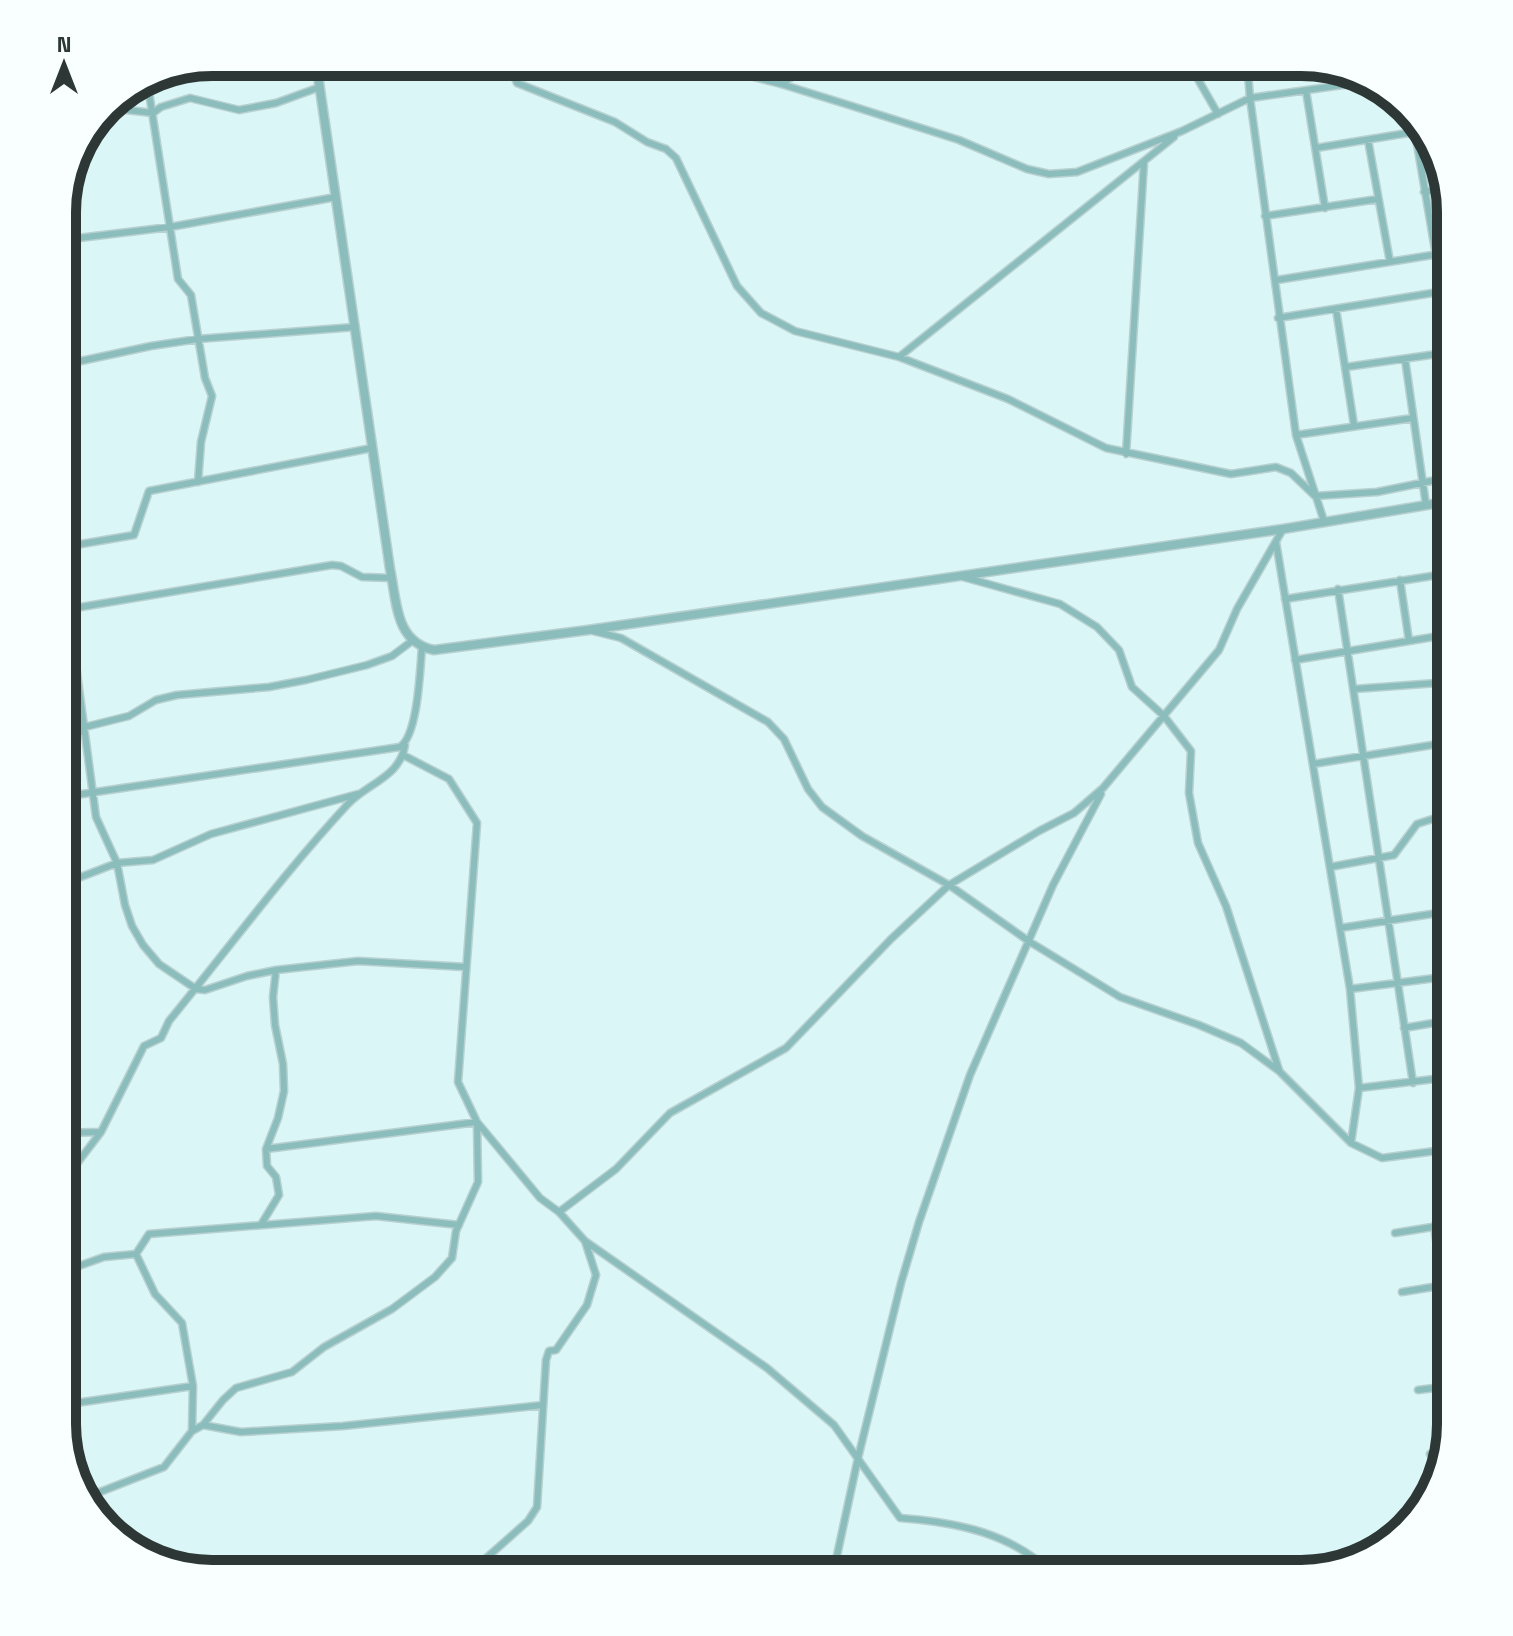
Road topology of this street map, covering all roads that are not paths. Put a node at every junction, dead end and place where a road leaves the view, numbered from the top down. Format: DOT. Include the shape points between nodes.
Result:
graph roads {
  1 [pos="318,76"];
  2 [pos="514,76"];
  3 [pos="750,76"];
  4 [pos="794,76"];
  5 [pos="1196,76"];
  6 [pos="1248,76"];
  7 [pos="781,84"];
  8 [pos="1348,84"];
  9 [pos="320,87"];
  10 [pos="1306,91"];
  11 [pos="149,92"];
  12 [pos="1250,98"];
  13 [pos="123,110"];
  14 [pos="153,113"];
  15 [pos="1218,114"];
  16 [pos="1182,131"];
  17 [pos="1411,132"];
  18 [pos="1415,138"];
  19 [pos="1368,140"];
  20 [pos="1316,148"];
  21 [pos="1144,162"];
  22 [pos="1434,190"];
  23 [pos="1424,192"];
  24 [pos="336,197"];
  25 [pos="1378,199"];
  26 [pos="1325,208"];
  27 [pos="1265,216"];
  28 [pos="170,227"];
  29 [pos="76,238"];
  30 [pos="1435,254"];
  31 [pos="1390,262"];
  32 [pos="1437,265"];
  33 [pos="1277,280"];
  34 [pos="1437,292"];
  35 [pos="1336,309"];
  36 [pos="1278,318"];
  37 [pos="355,327"];
  38 [pos="198,339"];
  39 [pos="1437,354"];
  40 [pos="899,357"];
  41 [pos="1405,359"];
  42 [pos="76,362"];
  43 [pos="1346,367"];
  44 [pos="1413,418"];
  45 [pos="1354,425"];
  46 [pos="1296,435"];
  47 [pos="372,448"];
  48 [pos="1126,454"];
  49 [pos="1437,479"];
  50 [pos="1422,481"];
  51 [pos="198,482"];
  52 [pos="1315,496"];
  53 [pos="1437,503"];
  54 [pos="1426,505"];
  55 [pos="1324,521"];
  56 [pos="1283,529"];
  57 [pos="1276,542"];
  58 [pos="76,545"];
  59 [pos="956,575"];
  60 [pos="1437,575"];
  61 [pos="392,578"];
  62 [pos="1400,580"];
  63 [pos="1338,589"];
  64 [pos="1285,599"];
  65 [pos="76,608"];
  66 [pos="588,630"];
  67 [pos="1437,636"];
  68 [pos="412,641"];
  69 [pos="1409,641"];
  70 [pos="422,647"];
  71 [pos="1347,650"];
  72 [pos="1295,660"];
  73 [pos="76,668"];
  74 [pos="1437,683"];
  75 [pos="1354,689"];
  76 [pos="79,694"];
  77 [pos="76,695"];
  78 [pos="1164,716"];
  79 [pos="85,727"];
  80 [pos="76,736"];
  81 [pos="1437,744"];
  82 [pos="405,745"];
  83 [pos="403,755"];
  84 [pos="1364,756"];
  85 [pos="1313,764"];
  86 [pos="1103,788"];
  87 [pos="364,792"];
  88 [pos="92,793"];
  89 [pos="76,795"];
  90 [pos="1437,817"];
  91 [pos="1380,858"];
  92 [pos="117,863"];
  93 [pos="1330,867"];
  94 [pos="76,879"];
  95 [pos="949,885"];
  96 [pos="1437,913"];
  97 [pos="1389,922"];
  98 [pos="1340,928"];
  99 [pos="1030,942"];
  100 [pos="466,967"];
  101 [pos="276,970"];
  102 [pos="1437,978"];
  103 [pos="1396,982"];
  104 [pos="196,989"];
  105 [pos="1350,989"];
  106 [pos="1437,1022"];
  107 [pos="1404,1028"];
  108 [pos="1279,1071"];
  109 [pos="1437,1079"];
  110 [pos="1413,1083"];
  111 [pos="1359,1088"];
  112 [pos="477,1122"];
  113 [pos="101,1132"];
  114 [pos="76,1133"];
  115 [pos="1351,1143"];
  116 [pos="266,1149"];
  117 [pos="1437,1151"];
  118 [pos="76,1165"];
  119 [pos="559,1212"];
  120 [pos="262,1223"];
  121 [pos="459,1225"];
  122 [pos="1434,1226"];
  123 [pos="1437,1226"];
  124 [pos="1395,1233"];
  125 [pos="1437,1240"];
  126 [pos="585,1241"];
  127 [pos="136,1254"];
  128 [pos="76,1267"];
  129 [pos="1437,1287"];
  130 [pos="1402,1292"];
  131 [pos="193,1386"];
  132 [pos="1437,1388"];
  133 [pos="1418,1390"];
  134 [pos="76,1403"];
  135 [pos="543,1405"];
  136 [pos="203,1425"];
  137 [pos="192,1431"];
  138 [pos="1430,1454"];
  139 [pos="1433,1454"];
  140 [pos="858,1458"];
  141 [pos="95,1494"];
  142 [pos="484,1560"];
  143 [pos="836,1560"];
  144 [pos="1037,1560"];
  1 -- 9 [label="street"];
  2 -- 40 [label="street" via="517,83 615,122 676,158 737,286 761,313 795,331"];
  3 -- 7 [label="street"];
  4 -- 7 [label="street"];
  5 -- 15 [label="street"];
  6 -- 12 [label="street"];
  7 -- 16 [label="street" via="1049,174 1077,172"];
  8 -- 10 [label="street"];
  9 -- 14 [label="street" via="239,110 190,98"];
  9 -- 24 [label="street"];
  10 -- 12 [label="street"];
  10 -- 20 [label="street"];
  11 -- 14 [label="street"];
  12 -- 15 [label="street"];
  12 -- 27 [label="street"];
  13 -- 14 [label="street"];
  14 -- 28 [label="street"];
  15 -- 16 [label="street"];
  16 -- 21 [label="street"];
  17 -- 19 [label="street"];
  18 -- 23 [label="street"];
  19 -- 20 [label="street"];
  19 -- 25 [label="street"];
  20 -- 26 [label="street"];
  21 -- 40 [label="street"];
  21 -- 48 [label="street"];
  22 -- 23 [label="street"];
  23 -- 30 [label="street"];
  24 -- 28 [label="street"];
  24 -- 37 [label="street"];
  25 -- 26 [label="street"];
  25 -- 31 [label="street"];
  26 -- 27 [label="street"];
  27 -- 33 [label="street"];
  28 -- 29 [label="street"];
  28 -- 38 [label="street" via="178,279 191,295"];
  30 -- 31 [label="street"];
  30 -- 32 [label="street"];
  31 -- 33 [label="street"];
  33 -- 36 [label="street"];
  34 -- 35 [label="street"];
  35 -- 36 [label="street"];
  35 -- 43 [label="street"];
  36 -- 46 [label="street"];
  37 -- 38 [label="street"];
  37 -- 47 [label="street"];
  38 -- 42 [label="street"];
  38 -- 51 [label="street" via="212,396"];
  39 -- 41 [label="street"];
  40 -- 48 [label="street" via="1008,399"];
  41 -- 43 [label="street"];
  41 -- 44 [label="street"];
  43 -- 45 [label="street"];
  44 -- 45 [label="street"];
  44 -- 50 [label="street"];
  45 -- 46 [label="street"];
  46 -- 52 [label="street"];
  47 -- 51 [label="street"];
  47 -- 61 [label="street"];
  48 -- 52 [label="street" via="1231,474 1276,467 1291,473"];
  49 -- 50 [label="street"];
  50 -- 52 [label="street" via="1377,492"];
  50 -- 54 [label="street"];
  51 -- 58 [label="street" via="149,491 134,535"];
  52 -- 55 [label="street"];
  53 -- 54 [label="street"];
  54 -- 55 [label="street"];
  55 -- 56 [label="street"];
  56 -- 57 [label="street"];
  56 -- 59 [label="street"];
  57 -- 64 [label="street"];
  57 -- 78 [label="street" via="1219,650"];
  59 -- 66 [label="street"];
  59 -- 78 [label="street" via="1060,604 1097,627 1119,650 1132,687"];
  60 -- 62 [label="street"];
  61 -- 65 [label="street" via="362,577 332,565"];
  61 -- 68 [label="street" via="403,627"];
  62 -- 63 [label="street"];
  62 -- 69 [label="street"];
  63 -- 64 [label="street"];
  63 -- 71 [label="street"];
  64 -- 72 [label="street"];
  66 -- 70 [label="street" via="434,650"];
  66 -- 95 [label="street" via="621,638 768,722 784,739 822,807"];
  67 -- 69 [label="street"];
  68 -- 70 [label="street"];
  68 -- 79 [label="street" via="367,665 269,687 166,697 129,716"];
  69 -- 71 [label="street"];
  70 -- 82 [label="street"];
  71 -- 72 [label="street"];
  71 -- 75 [label="street"];
  72 -- 85 [label="street"];
  73 -- 76 [label="street"];
  74 -- 75 [label="street"];
  75 -- 84 [label="street"];
  76 -- 77 [label="street"];
  76 -- 79 [label="street"];
  78 -- 86 [label="street"];
  78 -- 108 [label="street" via="1191,751 1189,793 1198,843 1226,906"];
  79 -- 80 [label="street"];
  79 -- 88 [label="street"];
  81 -- 84 [label="street"];
  82 -- 83 [label="street"];
  82 -- 88 [label="street"];
  83 -- 87 [label="street" via="384,779"];
  83 -- 100 [label="street" via="449,779 477,823"];
  84 -- 85 [label="street"];
  84 -- 91 [label="street"];
  85 -- 93 [label="street"];
  86 -- 95 [label="street" via="1074,813"];
  86 -- 99 [label="street"];
  87 -- 92 [label="street" via="211,834 153,860"];
  87 -- 104 [label="street" via="282,879"];
  88 -- 89 [label="street"];
  88 -- 92 [label="street" via="96,817"];
  90 -- 91 [label="street" via="1417,824 1394,855"];
  91 -- 93 [label="street"];
  91 -- 97 [label="street"];
  92 -- 94 [label="street"];
  92 -- 104 [label="street" via="125,905 143,945 159,964"];
  93 -- 98 [label="street"];
  95 -- 99 [label="street"];
  95 -- 119 [label="street" via="786,1048 670,1113 616,1169"];
  96 -- 97 [label="street"];
  97 -- 98 [label="street"];
  97 -- 103 [label="street"];
  98 -- 105 [label="street"];
  99 -- 108 [label="street" via="1120,997 1241,1043"];
  99 -- 140 [label="street" via="970,1075 919,1222"];
  100 -- 101 [label="street" via="358,961"];
  100 -- 112 [label="street" via="458,1082"];
  101 -- 104 [label="street"];
  101 -- 116 [label="street" via="273,997 284,1091"];
  102 -- 103 [label="street"];
  103 -- 105 [label="street"];
  103 -- 107 [label="street"];
  104 -- 113 [label="street" via="161,1038 144,1046"];
  105 -- 111 [label="street"];
  106 -- 107 [label="street"];
  107 -- 110 [label="street"];
  108 -- 115 [label="street"];
  109 -- 110 [label="street"];
  110 -- 111 [label="street"];
  111 -- 115 [label="street"];
  112 -- 116 [label="street"];
  112 -- 119 [label="street" via="540,1198"];
  112 -- 121 [label="street" via="477,1188"];
  113 -- 114 [label="street"];
  113 -- 118 [label="street"];
  115 -- 117 [label="street" via="1382,1158"];
  116 -- 120 [label="street" via="279,1195"];
  119 -- 126 [label="street"];
  120 -- 121 [label="street" via="376,1216"];
  120 -- 127 [label="street" via="228,1230 155,1232"];
  121 -- 136 [label="street" via="452,1258 435,1277 292,1372 236,1388"];
  122 -- 123 [label="street"];
  122 -- 124 [label="street"];
  122 -- 125 [label="street"];
  126 -- 135 [label="street" via="596,1275 587,1305 556,1350 549,1351"];
  126 -- 140 [label="street" via="767,1368 834,1425"];
  127 -- 128 [label="street"];
  127 -- 131 [label="street" via="155,1294 182,1323"];
  129 -- 130 [label="street"];
  131 -- 134 [label="street"];
  131 -- 137 [label="street"];
  132 -- 133 [label="street"];
  135 -- 136 [label="street" via="241,1432"];
  135 -- 142 [label="street" via="537,1507"];
  136 -- 137 [label="street"];
  137 -- 141 [label="street" via="164,1467"];
  138 -- 139 [label="street"];
  140 -- 143 [label="street"];
  140 -- 144 [label="street" via="900,1518 946,1521 994,1536"];
}
